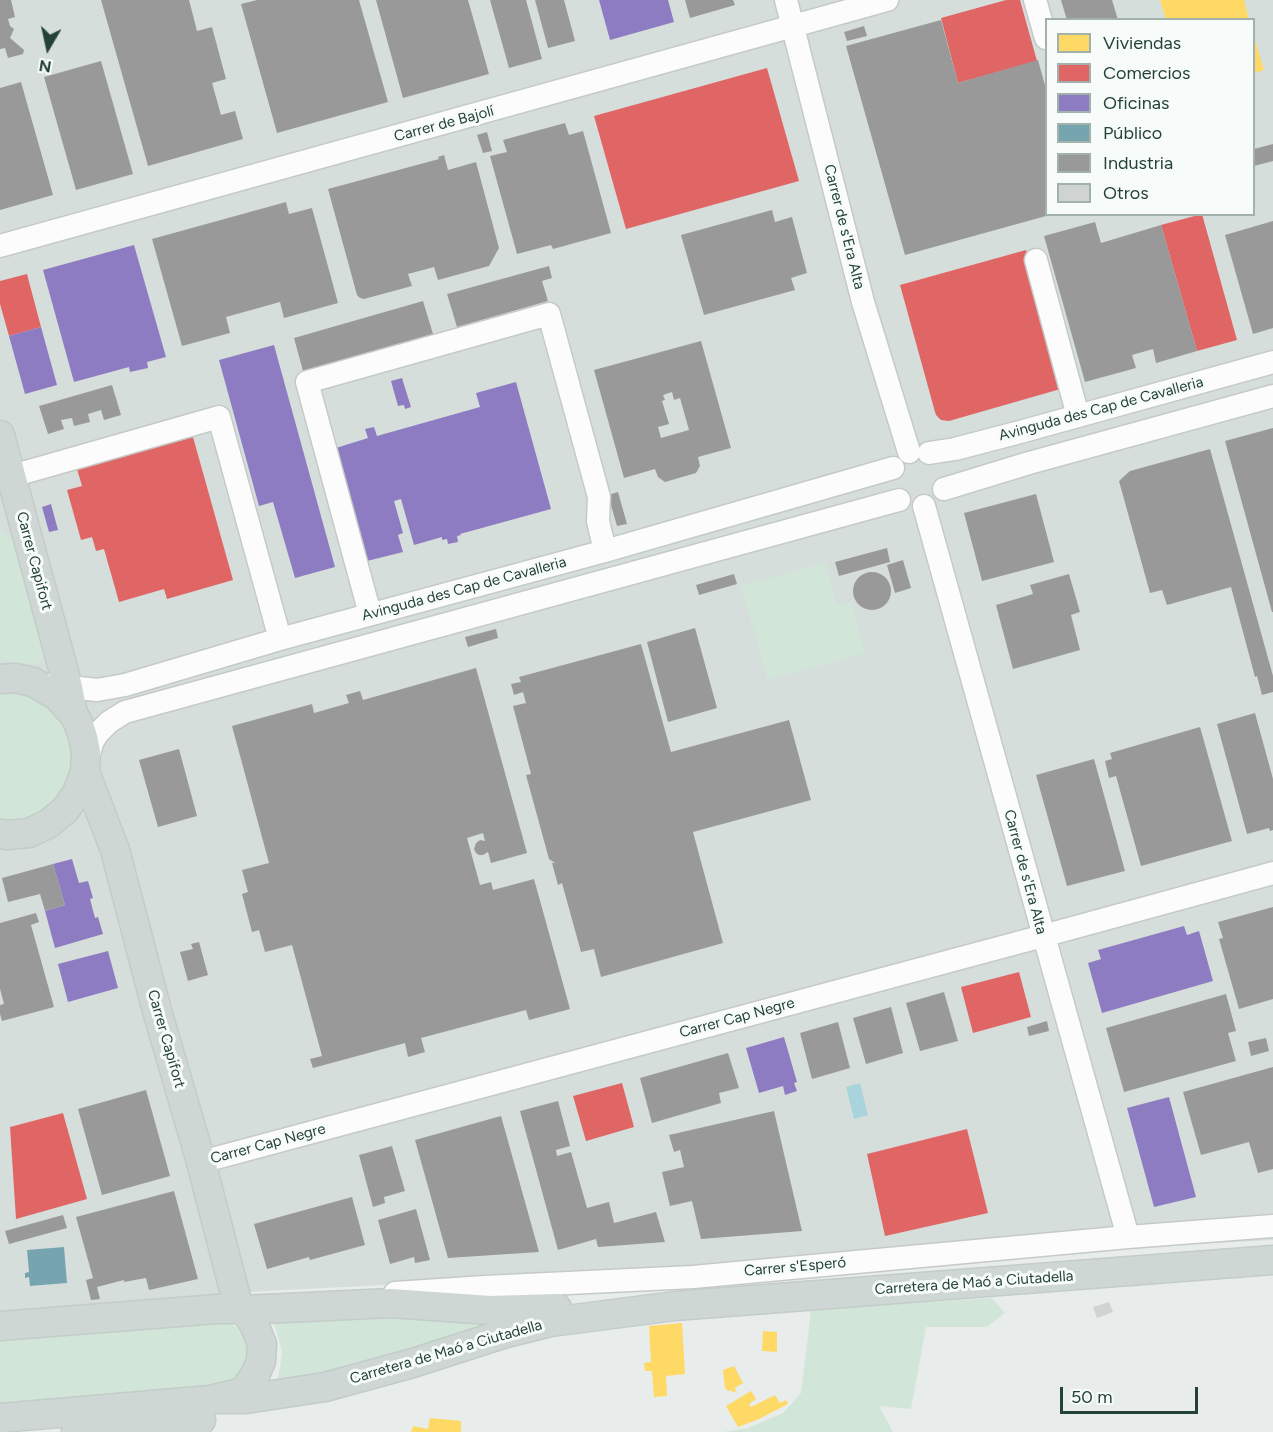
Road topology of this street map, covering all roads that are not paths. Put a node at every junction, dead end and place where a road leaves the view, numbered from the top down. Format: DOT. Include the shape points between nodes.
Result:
graph roads {
  1 [pos="786,0"];
  2 [pos="887,0"];
  3 [pos="1035,0"];
  4 [pos="794,27"];
  5 [pos="1045,32"];
  6 [pos="0,246"];
  7 [pos="1036,260"];
  8 [pos="1273,362"];
  9 [pos="1273,396"];
  10 [pos="1078,417"];
  11 [pos="0,435"];
  12 [pos="910,458"];
  13 [pos="12,476"];
  14 [pos="944,489"];
  15 [pos="899,500"];
  16 [pos="924,506"];
  17 [pos="605,551"];
  18 [pos="370,614"];
  19 [pos="280,639"];
  20 [pos="0,679"];
  21 [pos="71,700"];
  22 [pos="85,768"];
  23 [pos="0,834"];
  24 [pos="1273,873"];
  25 [pos="1043,936"];
  26 [pos="201,1162"];
  27 [pos="1273,1226"];
  28 [pos="1128,1237"];
  29 [pos="1273,1260"];
  30 [pos="317,1306"];
  31 [pos="675,1306"];
  32 [pos="240,1310"];
  33 [pos="0,1326"];
  34 [pos="413,1363"];
  35 [pos="218,1399"];
  36 [pos="7,1422"];
  37 [pos="139,1430"];
  38 [pos="75,1432"];
  1 -- 4 [label="street, Carrer de s'Era Alta"];
  2 -- 4 [label="street, Carrer de Bajolí"];
  3 -- 5 [label="street"];
  4 -- 6 [label="street, Carrer de Bajolí"];
  4 -- 12 [label="street, Carrer de s'Era Alta" via="863,302"];
  7 -- 10 [label="street"];
  8 -- 10 [label="street, Avinguda des Cap de Cavalleria"];
  9 -- 14 [label="street"];
  10 -- 12 [label="street, Avinguda des Cap de Cavalleria"];
  11 -- 13 [label="main road, Carrer Capifort"];
  12 -- 14 [label="street" via="936,458 944,472"];
  12 -- 15 [label="street" via="890,477 893,494"];
  12 -- 17 [label="street, Avinguda des Cap de Cavalleria"];
  13 -- 19 [label="street" via="219,417"];
  13 -- 21 [label="main road, Carrer Capifort"];
  14 -- 16 [label="street" via="933,503"];
  15 -- 16 [label="street" via="906,505"];
  15 -- 22 [label="street, Avinguda des Cap de Cavalleria" via="125,711 98,733"];
  16 -- 25 [label="street, Carrer de s'Era Alta"];
  17 -- 18 [label="street, Avinguda des Cap de Cavalleria"];
  17 -- 18 [label="street" via="598,521 599,497 549,314 307,382"];
  18 -- 19 [label="street, Avinguda des Cap de Cavalleria"];
  19 -- 21 [label="street, Avinguda des Cap de Cavalleria"];
  20 -- 21 [label="main road" via="33,682"];
  21 -- 22 [label="main road, Carrer Capifort" via="83,737"];
  22 -- 23 [label="main road" via="77,793 48,824 29,832"];
  22 -- 26 [label="main road, Carrer Capifort" via="115,850"];
  24 -- 25 [label="street, Carrer Cap Negre"];
  25 -- 26 [label="street, Carrer Cap Negre"];
  25 -- 28 [label="street, Carrer de s'Era Alta"];
  26 -- 32 [label="main road, Carrer Capifort"];
  27 -- 28 [label="street, Carrer s'Esperó"];
  28 -- 30 [label="street, Carrer s'Esperó" via="693,1277 379,1294"];
  29 -- 31 [label="main road, Carretera de Maó a Ciutadella"];
  30 -- 31 [label="main road, Carretera de Maó a Ciutadella" via="391,1303 490,1310"];
  30 -- 32 [label="main road, Carretera de Maó a Ciutadella"];
  31 -- 34 [label="main road, Carretera de Maó a Ciutadella" via="551,1322"];
  32 -- 33 [label="main road, Carretera de Maó a Ciutadella"];
  32 -- 35 [label="main road, Carrer Capifort" via="254,1324 262,1344 261,1360 246,1388"];
  34 -- 35 [label="main road, Carretera de Maó a Ciutadella" via="325,1387 246,1399"];
  34 -- 37 [label="main road" via="335,1395 261,1413"];
  35 -- 36 [label="main road"];
  37 -- 38 [label="main road"];
}
